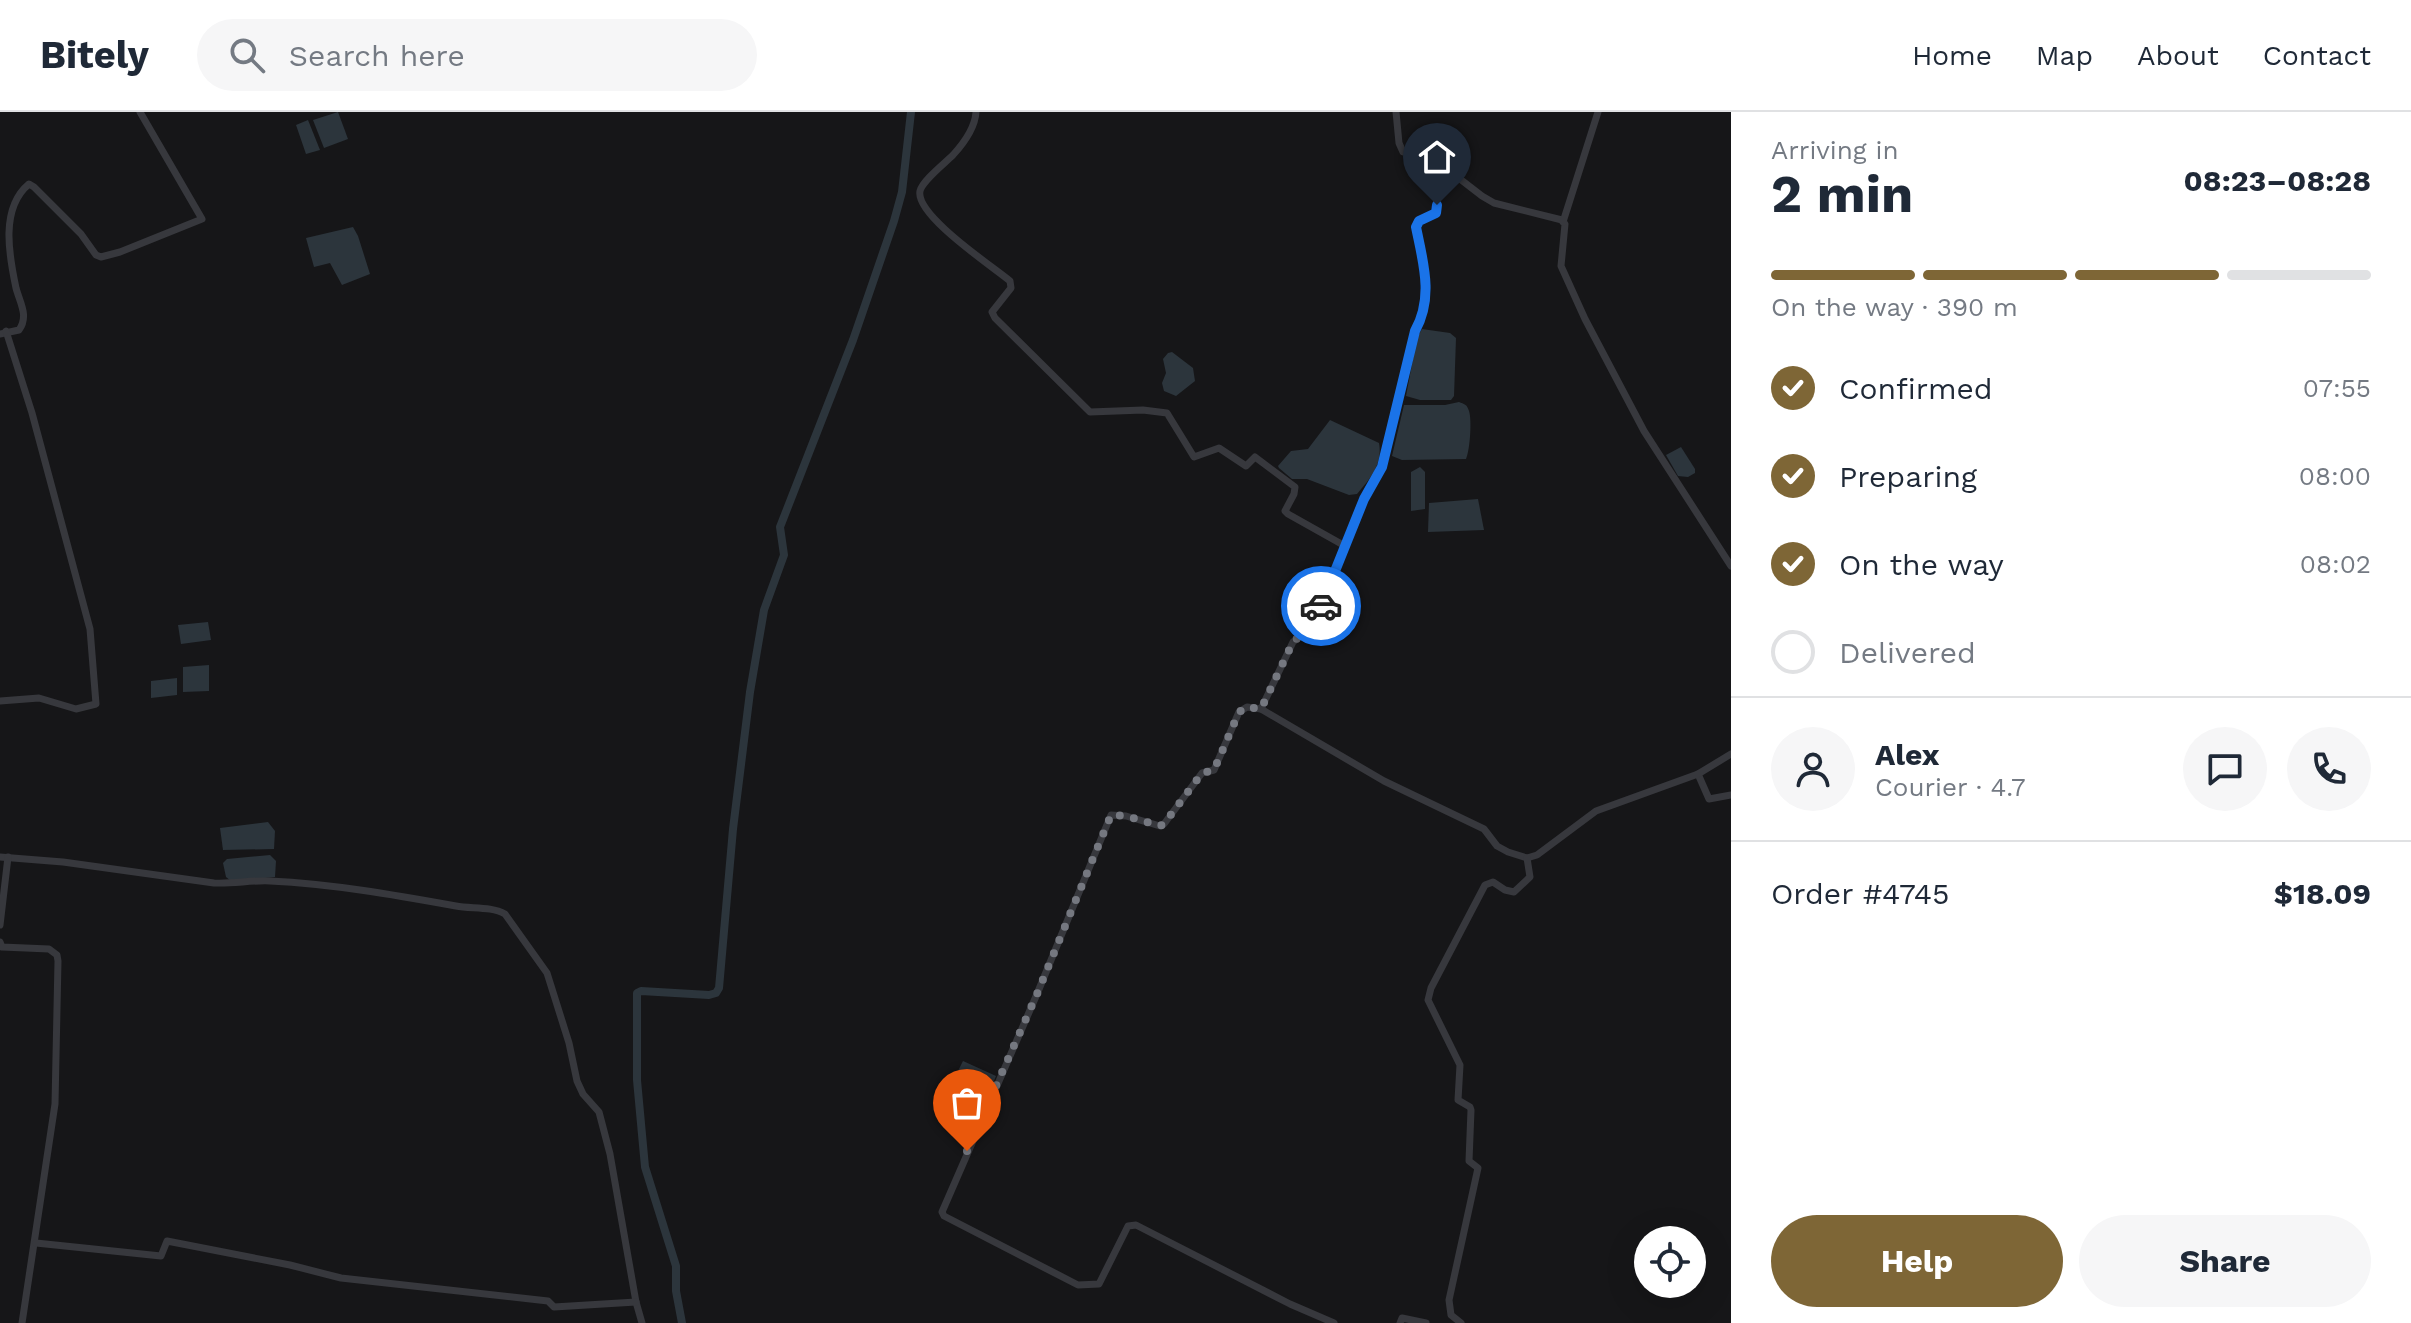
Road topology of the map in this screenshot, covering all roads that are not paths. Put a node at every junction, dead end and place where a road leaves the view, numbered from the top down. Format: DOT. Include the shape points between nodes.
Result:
graph roads {
  1 [pos="140,112"];
  2 [pos="976,112"];
  3 [pos="1396,112"];
  4 [pos="1598,112"];
  5 [pos="1438,162"];
  6 [pos="1563,222"];
  7 [pos="3,332"];
  8 [pos="1345,546"];
  9 [pos="1731,566"];
  10 [pos="0,701"];
  11 [pos="1261,709"];
  12 [pos="1731,754"];
  13 [pos="1698,774"];
  14 [pos="1731,795"];
  15 [pos="4,857"];
  16 [pos="1527,858"];
  17 [pos="0,925"];
  18 [pos="0,942"];
  19 [pos="36,1243"];
  20 [pos="636,1302"];
  21 [pos="22,1323"];
  22 [pos="642,1323"];
  23 [pos="1334,1323"];
  24 [pos="1400,1323"];
  25 [pos="1426,1323"];
  26 [pos="1461,1323"];
  1 -- 7 [label="street" via="202,219 101,257 29,184 12,211 9,235 24,324"];
  2 -- 8 [label="street" via="965,142 923,183 920,197 939,224 1010,281 1011,288 992,312 995,318 1090,412 1167,413 1194,457 1219,448 1246,466 1255,457 1295,487 1288,514"];
  3 -- 5 [label="street" via="1405,154"];
  4 -- 6 [label="street"];
  5 -- 6 [label="street" via="1494,203"];
  5 -- 8 [label="street" via="1436,213 1416,227 1426,310 1415,331 1382,467"];
  6 -- 9 [label="street" via="1561,266 1585,319 1644,431"];
  7 -- 10 [label="street" via="32,413 90,629 96,704 76,709 39,698"];
  8 -- 11 [label="street" via="1314,624 1293,642"];
  11 -- 16 [label="street" via="1384,781 1484,829 1497,846"];
  11 -- 23 [label="street" via="1239,712 1214,770 1202,773 1164,824 1111,815 942,1212 1078,1285 1099,1284 1128,1226 1136,1225"];
  12 -- 13 [label="street"];
  13 -- 14 [label="street" via="1709,799"];
  13 -- 16 [label="street" via="1596,811"];
  15 -- 17 [label="street"];
  15 -- 20 [label="street" via="214,883 301,883 505,914 547,973 577,1081 599,1112"];
  16 -- 26 [label="street" via="1530,877 1514,892 1493,882 1485,885 1428,1000 1460,1065 1458,1100 1471,1110 1469,1161 1478,1168 1449,1300 1451,1315"];
  18 -- 19 [label="street" via="2,947 49,949 58,961 55,1104"];
  19 -- 20 [label="street" via="161,1256 167,1241 341,1278 548,1301 554,1307"];
  19 -- 21 [label="street"];
  20 -- 22 [label="street"];
  24 -- 25 [label="street" via="1402,1318"];
}
